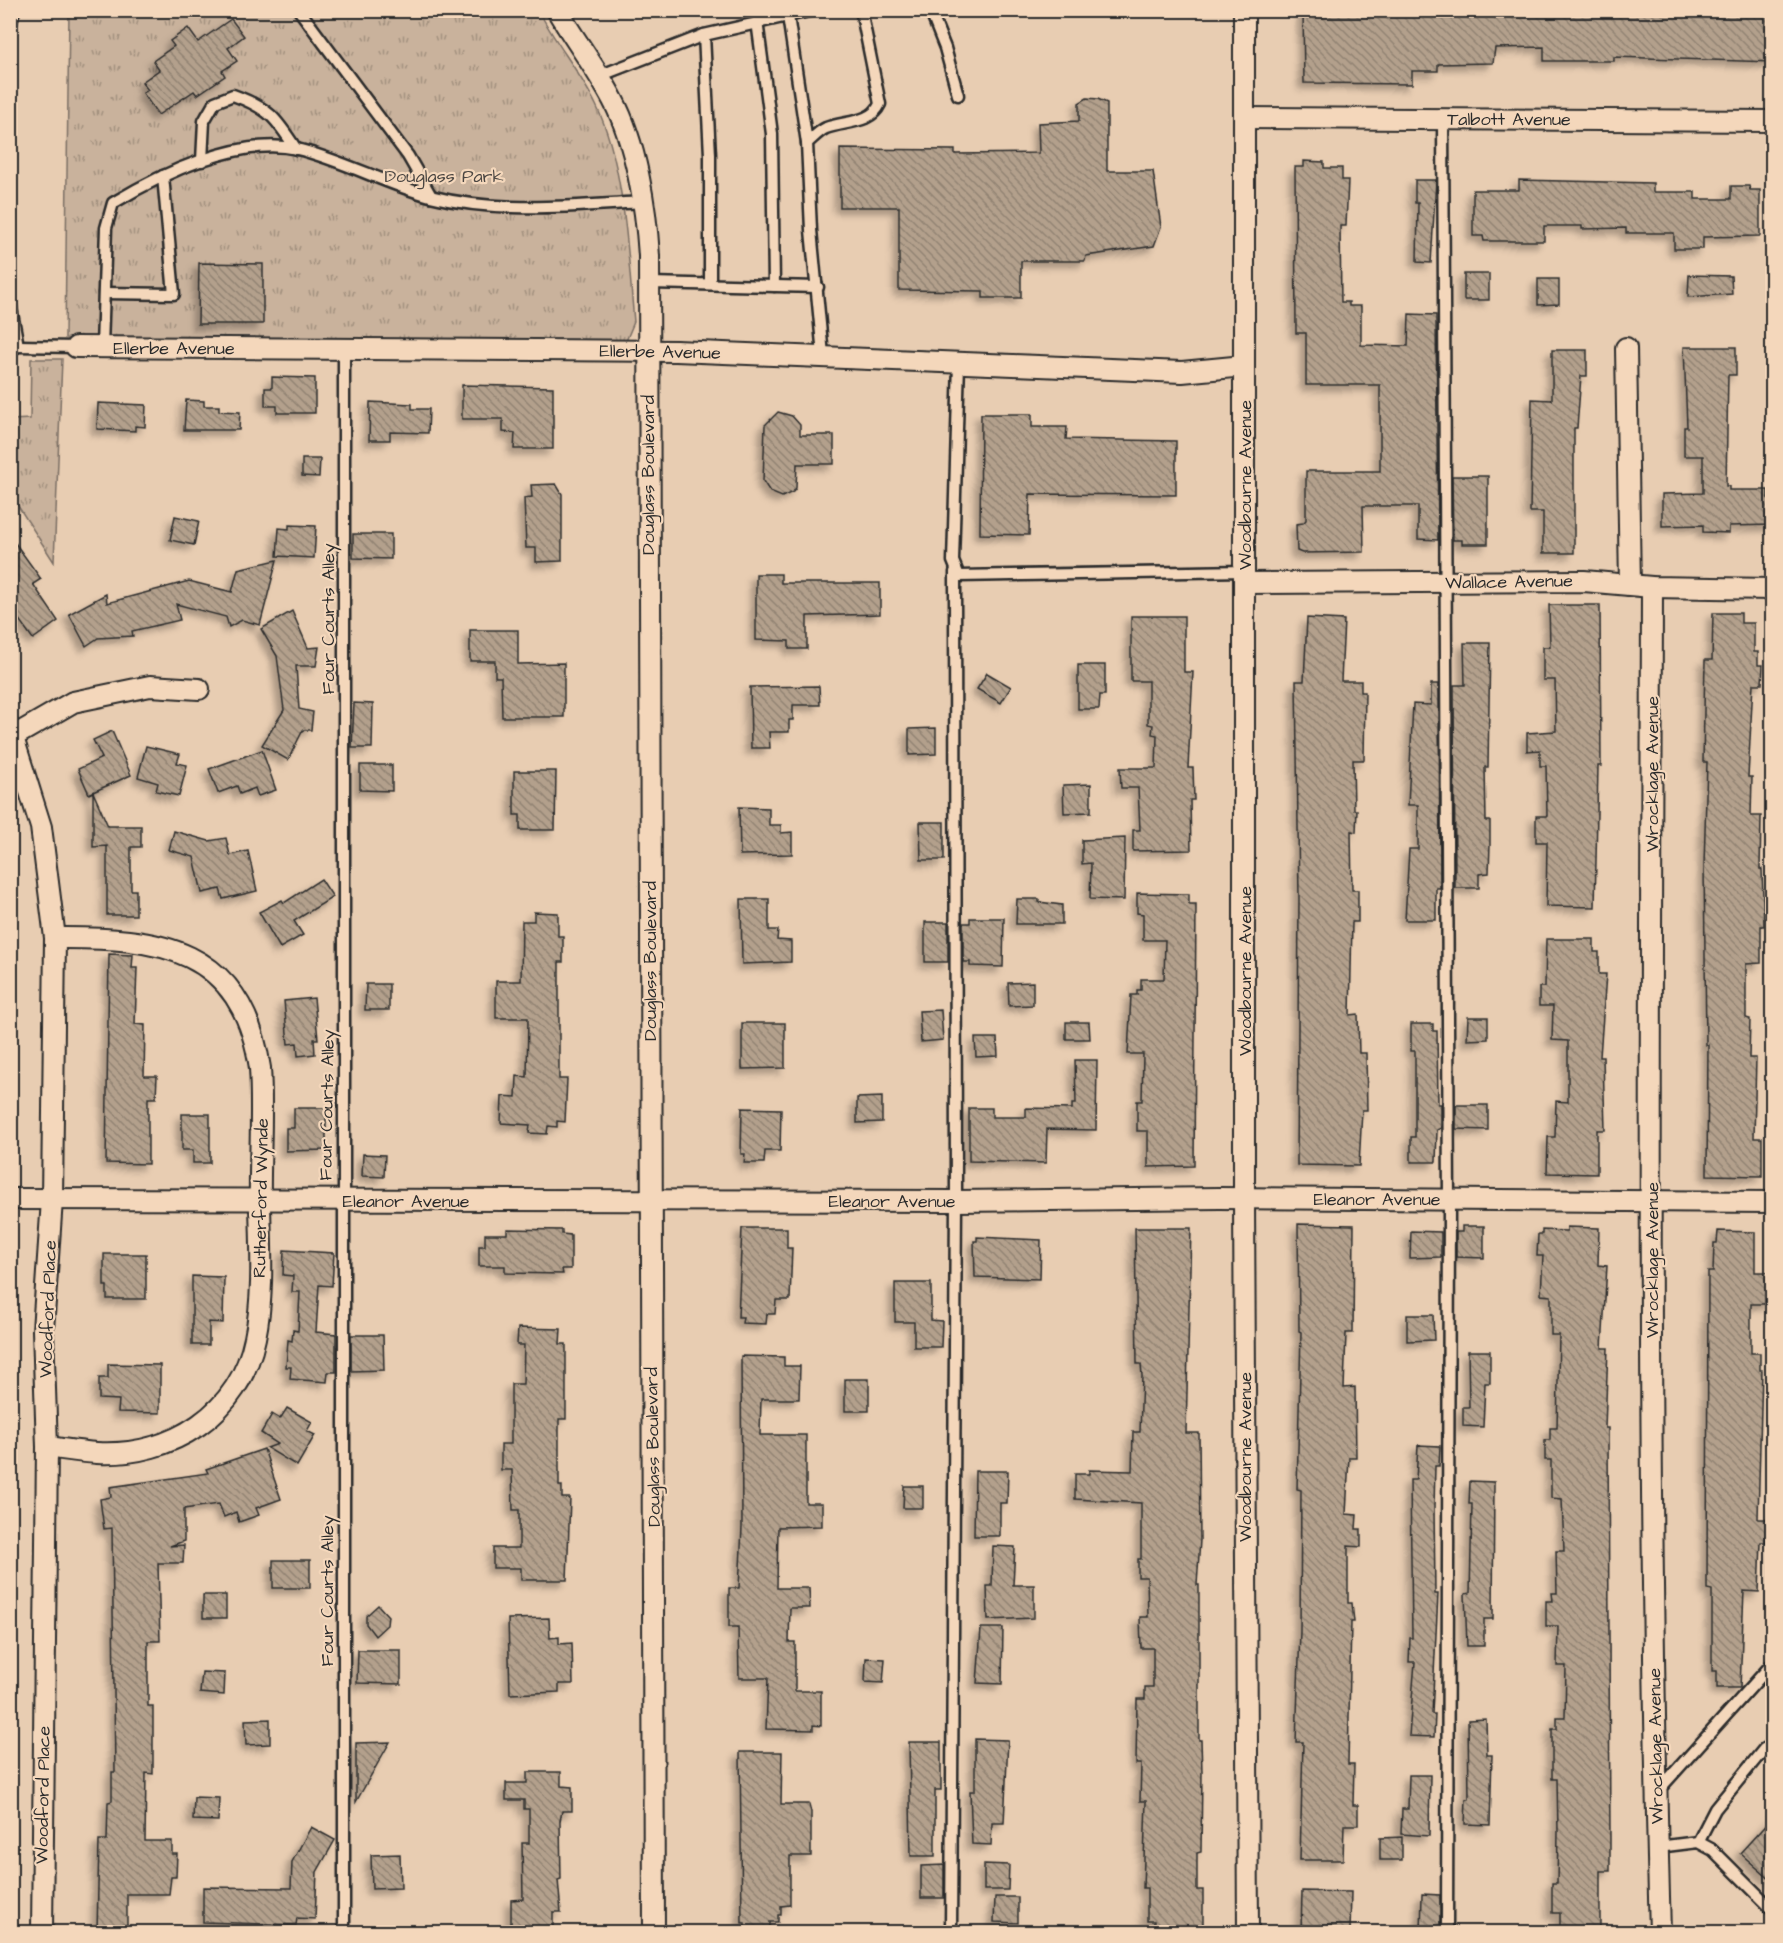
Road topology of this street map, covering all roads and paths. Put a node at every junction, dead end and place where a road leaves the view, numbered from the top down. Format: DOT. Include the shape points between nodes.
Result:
graph roads {
  1 [pos="299,10"];
  2 [pos="557,10"];
  3 [pos="814,10"];
  4 [pos="861,10"];
  5 [pos="930,10"];
  6 [pos="1244,10"];
  7 [pos="12,12"];
  8 [pos="788,16"];
  9 [pos="757,21"];
  10 [pos="10,27"];
  11 [pos="704,35"];
  12 [pos="599,76"];
  13 [pos="958,94"];
  14 [pos="1245,118"];
  15 [pos="1443,119"];
  16 [pos="1773,122"];
  17 [pos="807,143"];
  18 [pos="296,149"];
  19 [pos="202,162"];
  20 [pos="164,176"];
  21 [pos="431,196"];
  22 [pos="643,201"];
  23 [pos="650,283"];
  24 [pos="710,284"];
  25 [pos="774,286"];
  26 [pos="818,287"];
  27 [pos="104,293"];
  28 [pos="10,302"];
  29 [pos="76,346"];
  30 [pos="102,347"];
  31 [pos="14,348"];
  32 [pos="1626,348"];
  33 [pos="344,349"];
  34 [pos="650,351"];
  35 [pos="823,355"];
  36 [pos="959,363"];
  37 [pos="1244,366"];
  38 [pos="955,572"];
  39 [pos="1245,577"];
  40 [pos="1444,583"];
  41 [pos="1630,585"];
  42 [pos="1652,587"];
  43 [pos="1773,589"];
  44 [pos="199,689"];
  45 [pos="12,732"];
  46 [pos="55,938"];
  47 [pos="1244,1198"];
  48 [pos="10,1199"];
  49 [pos="52,1200"];
  50 [pos="342,1200"];
  51 [pos="1449,1200"];
  52 [pos="260,1201"];
  53 [pos="652,1201"];
  54 [pos="956,1201"];
  55 [pos="1651,1201"];
  56 [pos="1773,1202"];
  57 [pos="47,1447"];
  58 [pos="1773,1664"];
  59 [pos="1773,1744"];
  60 [pos="1656,1793"];
  61 [pos="1698,1842"];
  62 [pos="1658,1847"];
  63 [pos="1772,1909"];
  64 [pos="42,1932"];
  65 [pos="344,1932"];
  66 [pos="654,1932"];
  67 [pos="951,1932"];
  68 [pos="1248,1932"];
  69 [pos="1447,1932"];
  70 [pos="1660,1932"];
  1 -- 21 [label="lane" via="408,156"];
  2 -- 12 [label="street, Douglass Boulevard"];
  3 -- 8 [label="lane"];
  4 -- 17 [label="lane" via="880,104 876,113 864,120 846,121 822,130"];
  5 -- 13 [label="lane"];
  6 -- 14 [label="street, Woodbourne Avenue"];
  7 -- 10 [label="lane"];
  8 -- 9 [label="lane"];
  8 -- 17 [label="lane"];
  9 -- 11 [label="lane"];
  9 -- 25 [label="lane" via="772,134"];
  11 -- 12 [label="lane"];
  11 -- 24 [label="lane" via="710,155"];
  12 -- 22 [label="street, Douglass Boulevard" via="615,103 637,167"];
  14 -- 15 [label="street, Talbott Avenue"];
  14 -- 37 [label="street, Woodbourne Avenue"];
  15 -- 16 [label="street, Talbott Avenue"];
  15 -- 40 [label="lane"];
  17 -- 26 [label="lane"];
  18 -- 19 [label="lane" via="255,146"];
  18 -- 19 [label="lane" via="275,117 233,95 215,102 204,121"];
  18 -- 21 [label="lane"];
  19 -- 20 [label="lane"];
  20 -- 27 [label="lane" via="113,203 106,228"];
  20 -- 27 [label="lane" via="174,294"];
  21 -- 22 [label="lane" via="542,208"];
  22 -- 23 [label="street, Douglass Boulevard"];
  23 -- 24 [label="lane"];
  23 -- 34 [label="street, Douglass Boulevard"];
  24 -- 25 [label="lane"];
  25 -- 26 [label="lane"];
  26 -- 35 [label="lane"];
  27 -- 30 [label="lane"];
  28 -- 31 [label="lane"];
  29 -- 30 [label="street, Ellerbe Avenue"];
  29 -- 31 [label="lane"];
  30 -- 33 [label="street, Ellerbe Avenue"];
  32 -- 41 [label="street"];
  33 -- 34 [label="street, Ellerbe Avenue"];
  33 -- 50 [label="lane, Four Courts Alley"];
  34 -- 35 [label="street, Ellerbe Avenue"];
  34 -- 53 [label="street, Douglass Boulevard"];
  35 -- 36 [label="street, Ellerbe Avenue"];
  36 -- 37 [label="street, Ellerbe Avenue" via="1182,372"];
  36 -- 38 [label="lane"];
  37 -- 39 [label="street, Woodbourne Avenue"];
  38 -- 39 [label="lane" via="966,578"];
  38 -- 54 [label="lane"];
  39 -- 40 [label="street, Wallace Avenue"];
  39 -- 47 [label="street, Woodbourne Avenue"];
  40 -- 41 [label="street, Wallace Avenue" via="1584,581"];
  40 -- 51 [label="lane"];
  41 -- 42 [label="street, Wallace Avenue"];
  42 -- 43 [label="street, Wallace Avenue"];
  42 -- 55 [label="street, Wrocklage Avenue"];
  44 -- 45 [label="street" via="150,686 73,702"];
  45 -- 46 [label="street, Woodford Place" via="41,827"];
  46 -- 49 [label="street, Woodford Place"];
  46 -- 52 [label="street, Rutherford Wynde" via="107,938 156,944 202,965 236,997 256,1044 260,1068"];
  47 -- 51 [label="street, Eleanor Avenue"];
  47 -- 54 [label="street, Eleanor Avenue"];
  47 -- 68 [label="street, Woodbourne Avenue"];
  48 -- 49 [label="street, Eleanor Avenue"];
  49 -- 52 [label="street, Eleanor Avenue"];
  49 -- 57 [label="street, Woodford Place" via="43,1330"];
  50 -- 52 [label="street, Eleanor Avenue"];
  50 -- 53 [label="street, Eleanor Avenue"];
  50 -- 65 [label="lane, Four Courts Alley"];
  51 -- 55 [label="street, Eleanor Avenue"];
  51 -- 69 [label="lane"];
  52 -- 57 [label="street, Rutherford Wynde" via="256,1336 248,1364 227,1401 200,1426 142,1449 98,1453"];
  53 -- 54 [label="street, Eleanor Avenue"];
  53 -- 66 [label="street, Douglass Boulevard"];
  54 -- 67 [label="lane"];
  55 -- 56 [label="street, Eleanor Avenue"];
  55 -- 60 [label="street, Wrocklage Avenue"];
  57 -- 64 [label="street, Woodford Place"];
  58 -- 60 [label="lane"];
  59 -- 61 [label="lane" via="1764,1749 1715,1809"];
  60 -- 62 [label="street, Wrocklage Avenue"];
  61 -- 62 [label="lane"];
  61 -- 63 [label="lane" via="1713,1850"];
  62 -- 70 [label="street, Wrocklage Avenue"];
}
